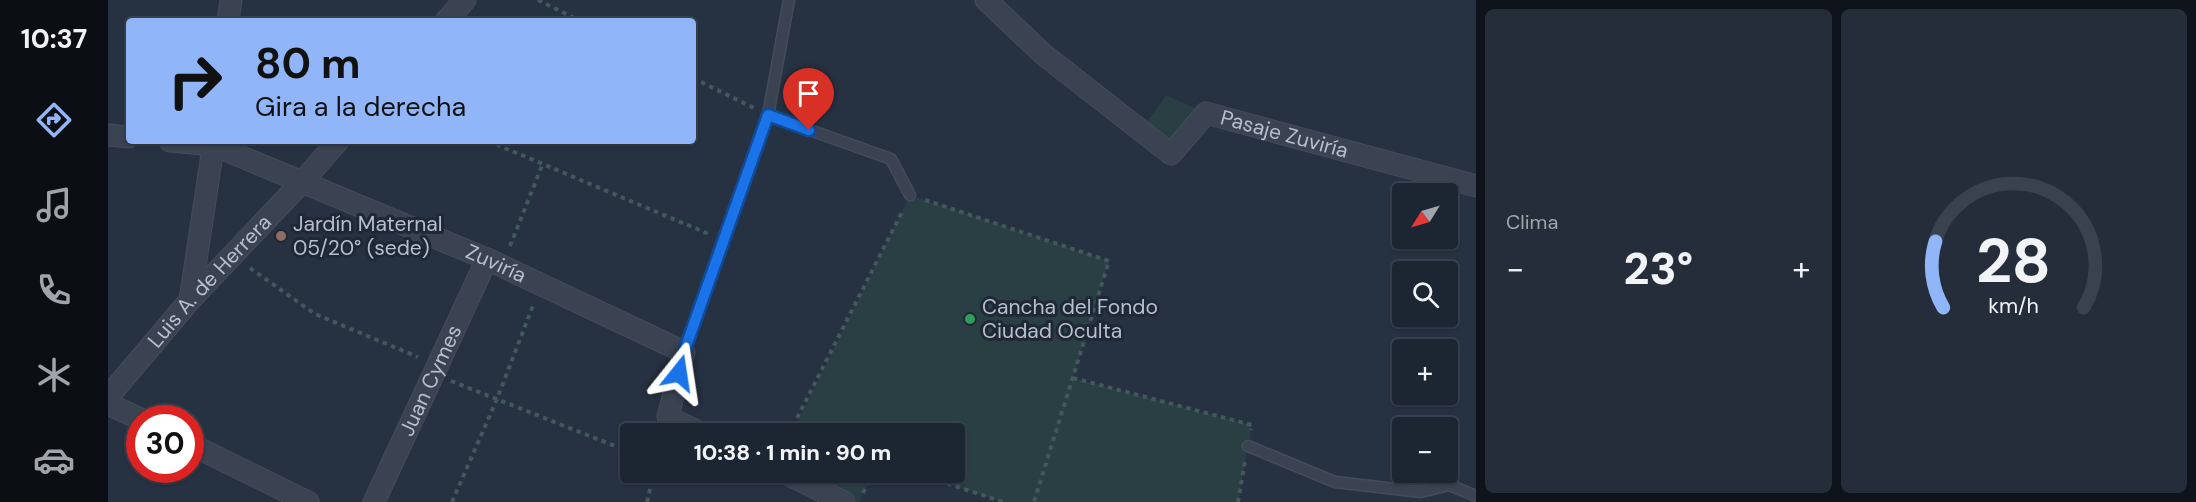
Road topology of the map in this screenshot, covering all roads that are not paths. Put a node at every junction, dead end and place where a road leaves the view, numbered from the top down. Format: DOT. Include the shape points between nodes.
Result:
graph roads {
  1 [pos="231,0"];
  2 [pos="465,0"];
  3 [pos="789,0"];
  4 [pos="986,0"];
  5 [pos="228,18"];
  6 [pos="449,18"];
  7 [pos="768,115"];
  8 [pos="108,135"];
  9 [pos="126,137"];
  10 [pos="214,144"];
  11 [pos="216,144"];
  12 [pos="335,144"];
  13 [pos="302,182"];
  14 [pos="1476,186"];
  15 [pos="910,195"];
  16 [pos="495,262"];
  17 [pos="190,300"];
  18 [pos="684,352"];
  19 [pos="108,397"];
  20 [pos="108,404"];
  21 [pos="126,412"];
  22 [pos="680,423"];
  23 [pos="1248,446"];
  24 [pos="204,451"];
  25 [pos="805,483"];
  26 [pos="1476,496"];
  27 [pos="308,502"];
  28 [pos="374,502"];
  29 [pos="844,502"];
  1 -- 5 [label="street"];
  2 -- 6 [label="street"];
  3 -- 7 [label="lane"];
  4 -- 14 [label="street, Pasaje Zuviría" via="1043,54 1171,154 1206,113"];
  7 -- 15 [label="lane" via="891,159"];
  7 -- 18 [label="lane"];
  8 -- 9 [label="street"];
  10 -- 17 [label="street"];
  11 -- 13 [label="street, Zuviría"];
  12 -- 13 [label="street, Luis A. de Herrera"];
  13 -- 16 [label="street, Zuviría"];
  13 -- 17 [label="street, Luis A. de Herrera"];
  16 -- 18 [label="street, Zuviría"];
  16 -- 28 [label="street, Juan Cymes" via="436,370"];
  17 -- 19 [label="street, Luis A. de Herrera"];
  18 -- 22 [label="street" via="668,417"];
  20 -- 21 [label="street"];
  23 -- 26 [label="lane" via="1335,482 1421,492 1449,485"];
  24 -- 27 [label="street"];
  25 -- 29 [label="street"];
}
